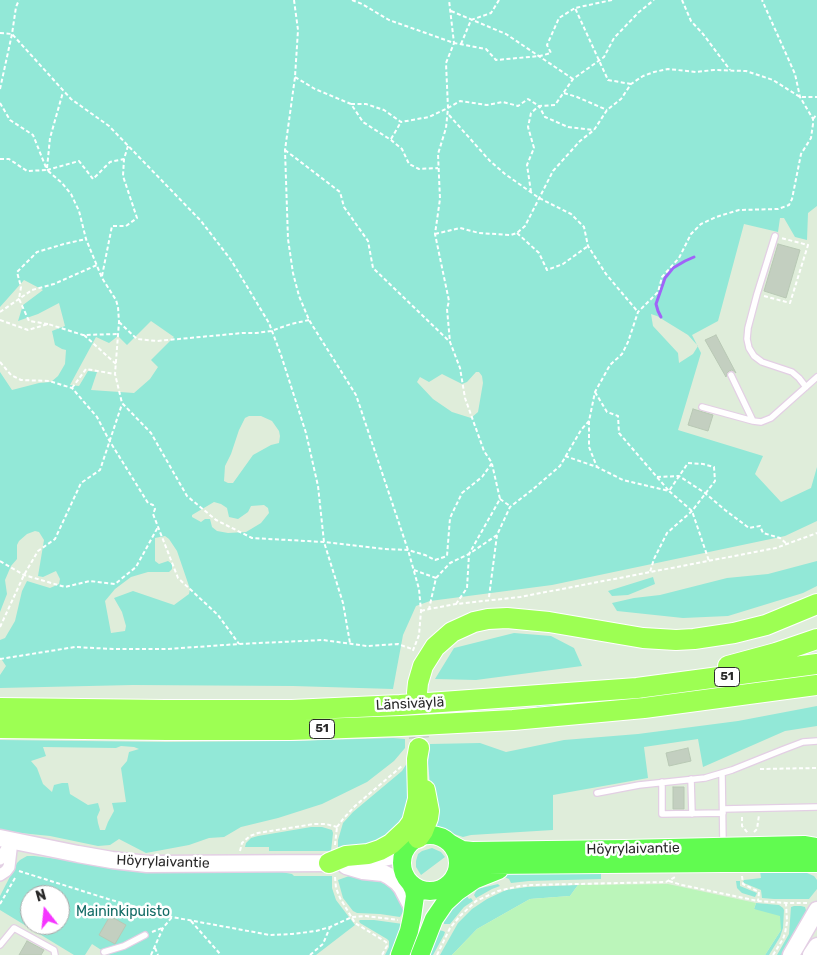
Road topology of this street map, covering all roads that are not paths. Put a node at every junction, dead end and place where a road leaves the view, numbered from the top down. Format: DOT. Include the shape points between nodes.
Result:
graph roads {
  1 [pos="775,236"];
  2 [pos="731,375"];
  3 [pos="817,378"];
  4 [pos="806,387"];
  5 [pos="702,407"];
  6 [pos="753,421"];
  7 [pos="817,604"];
  8 [pos="817,639"];
  9 [pos="817,664"];
  10 [pos="817,685"];
  11 [pos="637,688"];
  12 [pos="417,693"];
  13 [pos="0,708"];
  14 [pos="0,728"];
  15 [pos="817,741"];
  16 [pos="722,773"];
  17 [pos="691,779"];
  18 [pos="662,782"];
  19 [pos="597,793"];
  20 [pos="817,807"];
  21 [pos="723,811"];
  22 [pos="692,814"];
  23 [pos="6,839"];
  24 [pos="413,842"];
  25 [pos="451,844"];
  26 [pos="817,847"];
  27 [pos="723,855"];
  28 [pos="0,859"];
  29 [pos="817,863"];
  30 [pos="336,864"];
  31 [pos="514,864"];
  32 [pos="9,871"];
  33 [pos="456,874"];
  34 [pos="409,881"];
  35 [pos="441,889"];
  36 [pos="816,907"];
  37 [pos="406,914"];
  38 [pos="145,935"];
  39 [pos="0,945"];
  40 [pos="817,946"];
  41 [pos="104,952"];
  42 [pos="55,955"];
  43 [pos="400,955"];
  44 [pos="418,955"];
  45 [pos="790,955"];
  46 [pos="811,955"];
  1 -- 4 [label="lane" via="747,339 754,356 792,372"];
  2 -- 6 [label="lane"];
  3 -- 4 [label="lane"];
  4 -- 6 [label="lane" via="772,418"];
  5 -- 6 [label="lane"];
  7 -- 12 [label="highway" via="766,625 734,633 676,640 507,618 474,622 452,632 435,647 423,666"];
  8 -- 11 [label="highway" via="776,653"];
  9 -- 11 [label="highway, Länsiväylä / 51"];
  10 -- 14 [label="highway, Länsiväylä / 51" via="644,708 476,722 281,730"];
  11 -- 13 [label="highway, Länsiväylä / 51" via="427,704 292,710"];
  15 -- 16 [label="lane" via="803,742"];
  16 -- 17 [label="lane"];
  16 -- 21 [label="lane"];
  17 -- 18 [label="lane"];
  17 -- 22 [label="lane"];
  18 -- 19 [label="lane"];
  18 -- 22 [label="lane" via="662,814"];
  20 -- 21 [label="lane"];
  21 -- 22 [label="lane"];
  21 -- 27 [label="lane"];
  23 -- 28 [label="street"];
  23 -- 30 [label="main road, Höyrylaivantie" via="147,864"];
  23 -- 32 [label="street"];
  24 -- 25 [label="main road" via="427,835"];
  24 -- 30 [label="main road, Höyrylaivantie" via="394,856 346,860"];
  24 -- 30 [label="highway" via="426,825 429,811 419,743 418,799 412,822 391,844 368,854 346,856"];
  24 -- 34 [label="main road" via="404,853 402,866"];
  25 -- 27 [label="main road, Höyrylaivantie" via="472,851"];
  25 -- 33 [label="main road" via="458,858"];
  26 -- 27 [label="main road, Höyrylaivantie" via="804,845"];
  27 -- 29 [label="main road, Höyrylaivantie"];
  27 -- 31 [label="main road, Höyrylaivantie"];
  30 -- 34 [label="main road, Höyrylaivantie" via="396,871"];
  30 -- 37 [label="main road" via="389,876 402,888"];
  31 -- 33 [label="main road, Höyrylaivantie" via="466,867"];
  31 -- 44 [label="main road, Höyrylaivantie" via="474,880 446,902"];
  33 -- 35 [label="main road"];
  34 -- 35 [label="main road" via="425,890"];
  34 -- 37 [label="main road" via="415,896"];
  35 -- 44 [label="main road" via="429,908"];
  36 -- 45 [label="main road"];
  37 -- 43 [label="main road" via="410,931"];
  38 -- 41 [label="lane"];
  39 -- 42 [label="lane" via="14,928 54,950"];
  40 -- 46 [label="main road"];
}
